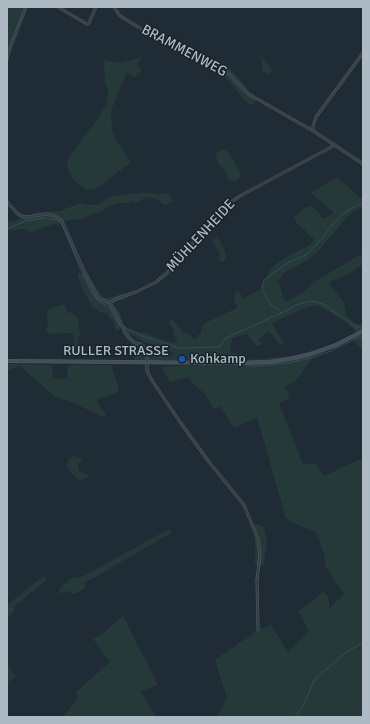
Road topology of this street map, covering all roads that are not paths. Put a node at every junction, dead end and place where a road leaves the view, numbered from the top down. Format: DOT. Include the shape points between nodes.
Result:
graph roads {
  1 [pos="26,7"];
  2 [pos="58,7"];
  3 [pos="96,7"];
  4 [pos="114,7"];
  5 [pos="363,53"];
  6 [pos="7,59"];
  7 [pos="315,132"];
  8 [pos="335,145"];
  9 [pos="363,164"];
  10 [pos="7,202"];
  11 [pos="110,303"];
  12 [pos="363,331"];
  13 [pos="7,361"];
  14 [pos="147,363"];
  15 [pos="258,630"];
  1 -- 6 [label="street"];
  2 -- 3 [label="street" via="86,24 90,23"];
  4 -- 7 [label="street, BRAMMENWEG" via="120,16 155,37 225,70 252,96"];
  5 -- 7 [label="street" via="316,118 313,126"];
  7 -- 8 [label="street, BRAMMENWEG"];
  8 -- 9 [label="street, BRAMMENWEG"];
  8 -- 11 [label="street, MÜHLENHEIDE" via="231,202 176,264 156,282"];
  10 -- 11 [label="street" via="21,216 46,214 56,216 62,221 97,296"];
  11 -- 14 [label="street" via="128,337 146,350"];
  12 -- 14 [label="main road, RULLER STRASSE" via="325,349 282,360 245,363"];
  13 -- 14 [label="main road, RULLER STRASSE"];
  14 -- 15 [label="street" via="149,376 180,422 244,505 258,539 260,554 257,580"];
}
